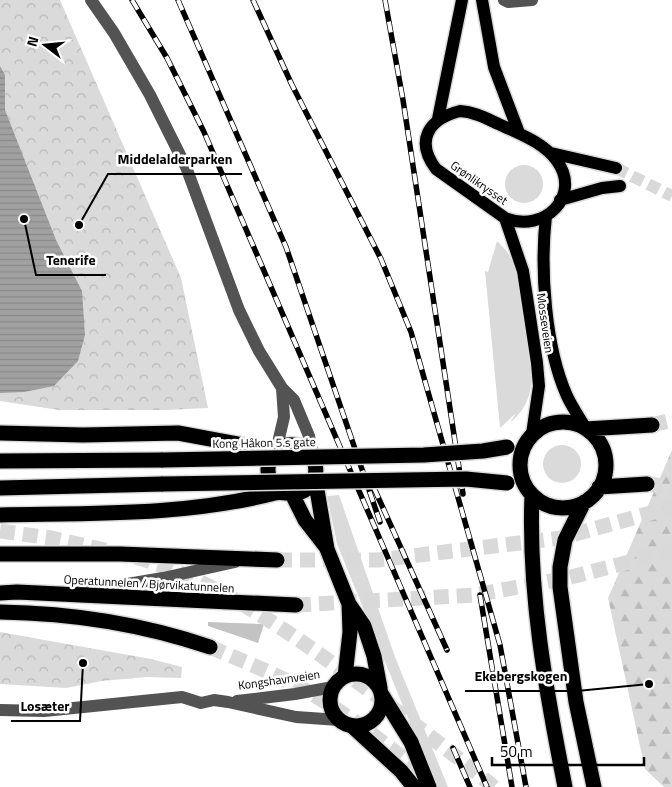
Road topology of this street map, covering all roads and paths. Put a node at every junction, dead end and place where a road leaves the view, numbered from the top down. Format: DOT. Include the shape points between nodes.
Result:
graph roads {
  1 [pos="91,0"];
  2 [pos="462,0"];
  3 [pos="482,0"];
  4 [pos="504,0"];
  5 [pos="532,0"];
  6 [pos="438,119"];
  7 [pos="519,133"];
  8 [pos="551,153"];
  9 [pos="616,168"];
  10 [pos="620,186"];
  11 [pos="560,200"];
  12 [pos="546,216"];
  13 [pos="505,218"];
  14 [pos="282,388"];
  15 [pos="652,425"];
  16 [pos="586,429"];
  17 [pos="0,433"];
  18 [pos="529,438"];
  19 [pos="276,451"];
  20 [pos="314,459"];
  21 [pos="0,461"];
  22 [pos="315,478"];
  23 [pos="647,484"];
  24 [pos="600,487"];
  25 [pos="0,488"];
  26 [pos="528,491"];
  27 [pos="287,493"];
  28 [pos="584,502"];
  29 [pos="0,514"];
  30 [pos="327,549"];
  31 [pos="0,554"];
  32 [pos="246,559"];
  33 [pos="277,560"];
  34 [pos="0,593"];
  35 [pos="66,595"];
  36 [pos="349,604"];
  37 [pos="296,605"];
  38 [pos="0,612"];
  39 [pos="210,647"];
  40 [pos="345,676"];
  41 [pos="333,687"];
  42 [pos="381,692"];
  43 [pos="228,702"];
  44 [pos="0,710"];
  45 [pos="345,723"];
  46 [pos="414,787"];
  47 [pos="429,787"];
  48 [pos="565,787"];
  49 [pos="594,787"];
  1 -- 14 [label="street" via="141,79 178,151 239,310"];
  2 -- 6 [label="main road"];
  3 -- 7 [label="main road" via="494,67"];
  4 -- 5 [label="street"];
  6 -- 7 [label="main road" via="452,113 467,112"];
  6 -- 13 [label="main road, Grønlikrysset" via="427,135 428,158 436,169"];
  7 -- 8 [label="main road"];
  8 -- 9 [label="main road"];
  8 -- 11 [label="main road" via="562,172 564,184"];
  10 -- 11 [label="main road"];
  11 -- 12 [label="main road" via="553,212"];
  12 -- 13 [label="main road, Grønlikrysset" via="522,223"];
  12 -- 16 [label="main road, Mosseveien" via="543,262 554,353 567,396"];
  13 -- 18 [label="main road, Mosseveien" via="523,271 537,363 539,386"];
  14 -- 19 [label="street" via="284,417"];
  14 -- 20 [label="street" via="294,400 309,436"];
  15 -- 16 [label="highway"];
  16 -- 18 [label="highway" via="572,422 561,422 540,428"];
  16 -- 24 [label="highway" via="603,449 606,462"];
  17 -- 19 [label="highway" via="178,433"];
  18 -- 21 [label="highway, Kong Håkon 5.s gate, bridge" via="507,447 483,451 424,455"];
  18 -- 26 [label="highway" via="520,463"];
  19 -- 20 [label="highway" via="286,446 297,446"];
  19 -- 27 [label="highway" via="270,459 268,475 273,485"];
  20 -- 22 [label="highway"];
  22 -- 27 [label="highway" via="306,490"];
  22 -- 30 [label="highway"];
  23 -- 24 [label="highway"];
  24 -- 28 [label="highway"];
  25 -- 26 [label="highway, bridge" via="457,479 507,483"];
  26 -- 28 [label="highway" via="541,502 557,507"];
  26 -- 48 [label="highway" via="535,604"];
  27 -- 29 [label="highway" via="174,511"];
  27 -- 30 [label="highway"];
  28 -- 49 [label="highway" via="565,540 560,587 576,702"];
  30 -- 36 [label="highway"];
  31 -- 32 [label="highway"];
  32 -- 33 [label="highway"];
  32 -- 35 [label="street"];
  34 -- 35 [label="highway, Operatunnelen / Bjørvikatunnelen"];
  35 -- 37 [label="highway, Operatunnelen / Bjørvikatunnelen"];
  36 -- 40 [label="highway" via="350,632"];
  36 -- 42 [label="highway" via="364,626"];
  38 -- 39 [label="highway" via="115,622"];
  40 -- 41 [label="highway"];
  40 -- 42 [label="highway" via="365,675 376,682"];
  41 -- 43 [label="street, Kongshavnveien"];
  41 -- 45 [label="highway" via="330,704"];
  42 -- 45 [label="highway" via="382,705 375,718 367,724"];
  42 -- 47 [label="highway" via="411,742"];
  43 -- 44 [label="street, Kongshavnveien" via="214,700 201,703 182,697 44,711"];
  43 -- 45 [label="street, Kongshavnveien" via="296,717"];
  45 -- 46 [label="highway" via="401,771"];
}
